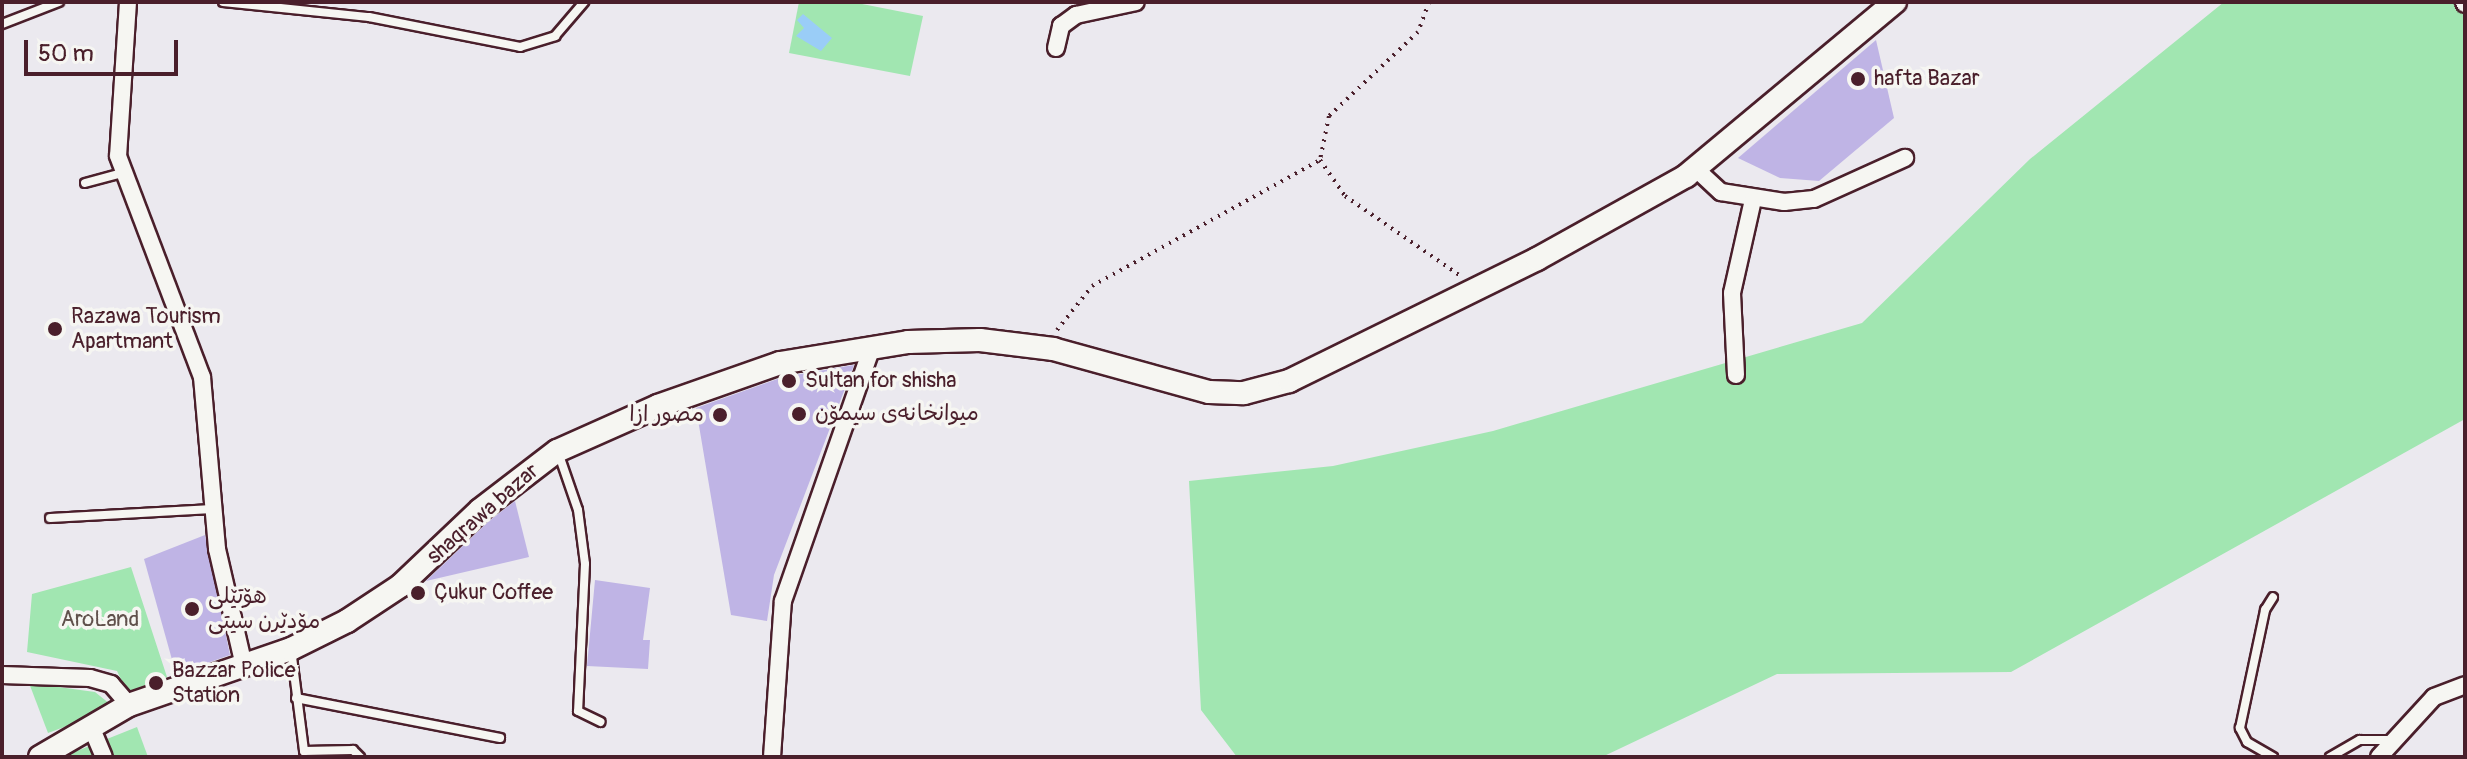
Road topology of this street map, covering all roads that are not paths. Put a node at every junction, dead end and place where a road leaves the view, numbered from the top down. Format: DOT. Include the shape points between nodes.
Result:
graph roads {
  1 [pos="59,2"];
  2 [pos="128,2"];
  3 [pos="223,2"];
  4 [pos="584,2"];
  5 [pos="1136,2"];
  6 [pos="1895,2"];
  7 [pos="2,24"];
  8 [pos="1056,48"];
  9 [pos="1905,158"];
  10 [pos="1696,169"];
  11 [pos="122,173"];
  12 [pos="85,183"];
  13 [pos="1753,200"];
  14 [pos="872,347"];
  15 [pos="1736,375"];
  16 [pos="557,451"];
  17 [pos="213,509"];
  18 [pos="50,518"];
  19 [pos="2273,597"];
  20 [pos="291,649"];
  21 [pos="244,666"];
  22 [pos="2,675"];
  23 [pos="2465,685"];
  24 [pos="296,698"];
  25 [pos="129,705"];
  26 [pos="601,722"];
  27 [pos="92,729"];
  28 [pos="500,738"];
  29 [pos="2395,740"];
  30 [pos="40,757"];
  31 [pos="104,757"];
  32 [pos="360,757"];
  33 [pos="772,757"];
  34 [pos="2273,757"];
  35 [pos="2330,757"];
  36 [pos="2379,757"];
  1 -- 7 [label="lane"];
  2 -- 11 [label="street" via="117,123"];
  3 -- 4 [label="lane" via="369,17 520,47 555,36"];
  5 -- 8 [label="street" via="1076,15 1061,26"];
  6 -- 10 [label="street, shaqrawa bazar"];
  9 -- 13 [label="street" via="1814,199"];
  10 -- 13 [label="street" via="1721,192"];
  10 -- 14 [label="street, shaqrawa bazar" via="1289,381 1244,393 1209,392 1053,349 968,340"];
  11 -- 12 [label="lane"];
  11 -- 17 [label="street" via="193,345 208,409"];
  13 -- 15 [label="street" via="1732,293"];
  14 -- 16 [label="street, shaqrawa bazar" via="780,363 646,410"];
  14 -- 33 [label="street" via="783,601"];
  16 -- 20 [label="street, shaqrawa bazar" via="480,510 400,586"];
  16 -- 26 [label="lane" via="578,510 585,564 578,711"];
  17 -- 18 [label="lane"];
  17 -- 21 [label="street"];
  19 -- 34 [label="lane" via="2265,610 2240,728 2247,742"];
  20 -- 21 [label="street, shaqrawa bazar"];
  20 -- 24 [label="lane"];
  21 -- 25 [label="street, shaqrawa bazar"];
  22 -- 25 [label="street" via="90,678 111,684"];
  23 -- 29 [label="street" via="2434,697"];
  24 -- 28 [label="lane"];
  24 -- 32 [label="lane" via="304,751 353,750"];
  25 -- 27 [label="street, shaqrawa bazar"];
  27 -- 30 [label="street, shaqrawa bazar"];
  27 -- 31 [label="street"];
  29 -- 35 [label="lane" via="2360,740"];
  29 -- 36 [label="street"];
}
